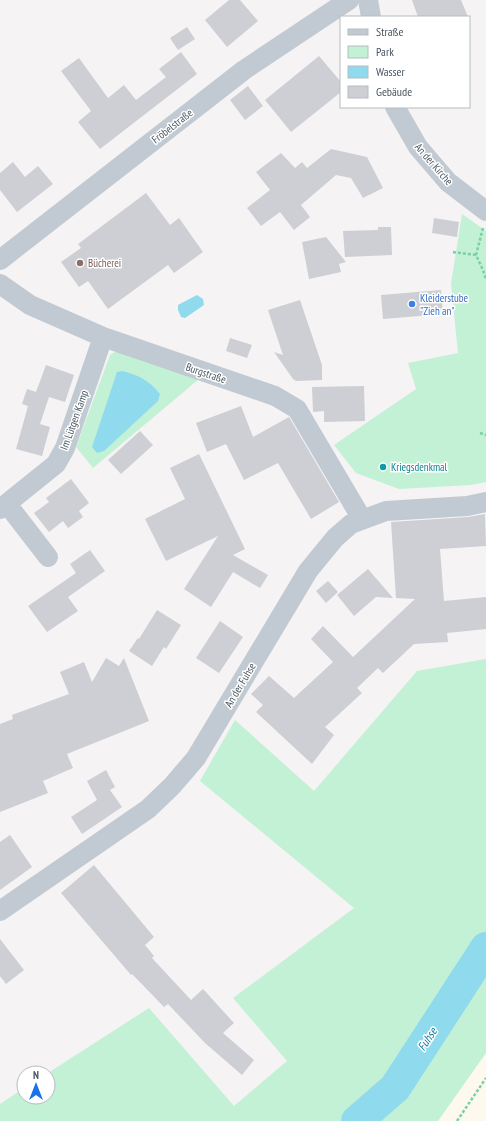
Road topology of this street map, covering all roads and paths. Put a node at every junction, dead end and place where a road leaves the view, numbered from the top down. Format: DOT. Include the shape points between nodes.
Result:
graph roads {
  1 [pos="349,0"];
  2 [pos="368,0"];
  3 [pos="371,16"];
  4 [pos="396,108"];
  5 [pos="485,218"];
  6 [pos="453,252"];
  7 [pos="476,255"];
  8 [pos="0,260"];
  9 [pos="486,280"];
  10 [pos="0,284"];
  11 [pos="103,338"];
  12 [pos="480,434"];
  13 [pos="486,435"];
  14 [pos="486,502"];
  15 [pos="3,506"];
  16 [pos="362,519"];
  17 [pos="48,557"];
  18 [pos="0,911"];
  19 [pos="486,1078"];
  20 [pos="457,1121"];
  1 -- 8 [label="street, Fröbelstraße" via="244,70"];
  2 -- 3 [label="street"];
  4 -- 5 [label="street, An der Kirche" via="418,147 448,182"];
  5 -- 7 [label="path"];
  6 -- 7 [label="path"];
  7 -- 9 [label="path"];
  10 -- 11 [label="street, Burgstraße" via="30,305"];
  11 -- 15 [label="street, Im Lütgen Kamp" via="65,448 56,464"];
  11 -- 16 [label="street, Burgstraße" via="275,396 297,409"];
  12 -- 13 [label="path"];
  14 -- 16 [label="street, An der Fuhse" via="467,506 386,511"];
  15 -- 17 [label="street, Im Lütgen Kamp"];
  16 -- 18 [label="street, An der Fuhse" via="351,524 335,538 308,571 196,758 172,786 148,809"];
  19 -- 20 [label="path"];
}
